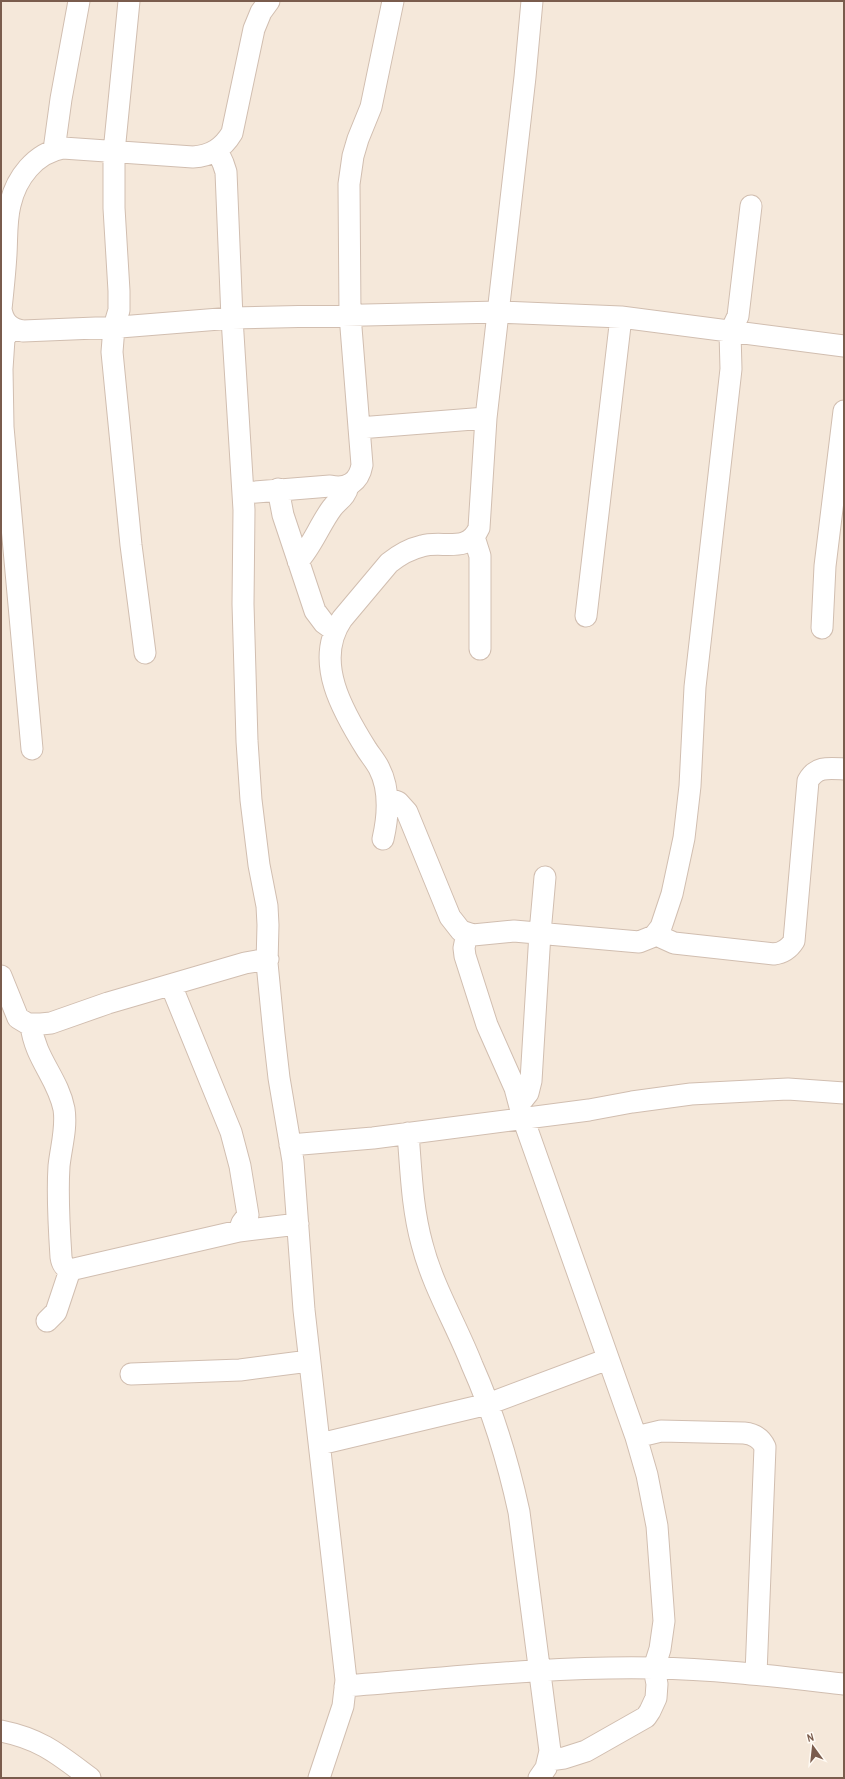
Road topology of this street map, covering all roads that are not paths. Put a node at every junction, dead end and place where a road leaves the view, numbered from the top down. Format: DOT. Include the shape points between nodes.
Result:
graph roads {
  1 [pos="79,1"];
  2 [pos="129,1"];
  3 [pos="270,1"];
  4 [pos="393,1"];
  5 [pos="532,1"];
  6 [pos="54,150"];
  7 [pos="217,150"];
  8 [pos="114,152"];
  9 [pos="751,206"];
  10 [pos="5,216"];
  11 [pos="499,312"];
  12 [pos="350,315"];
  13 [pos="621,317"];
  14 [pos="232,318"];
  15 [pos="114,327"];
  16 [pos="11,328"];
  17 [pos="730,333"];
  18 [pos="844,346"];
  19 [pos="844,411"];
  20 [pos="486,418"];
  21 [pos="359,428"];
  22 [pos="348,486"];
  23 [pos="278,489"];
  24 [pos="243,493"];
  25 [pos="474,537"];
  26 [pos="298,561"];
  27 [pos="586,616"];
  28 [pos="822,628"];
  29 [pos="335,631"];
  30 [pos="480,649"];
  31 [pos="145,653"];
  32 [pos="32,749"];
  33 [pos="844,769"];
  34 [pos="387,798"];
  35 [pos="383,840"];
  36 [pos="545,877"];
  37 [pos="658,932"];
  38 [pos="540,933"];
  39 [pos="467,934"];
  40 [pos="268,959"];
  41 [pos="1,976"];
  42 [pos="171,985"];
  43 [pos="31,1025"];
  44 [pos="844,1093"];
  45 [pos="521,1110"];
  46 [pos="408,1133"];
  47 [pos="290,1145"];
  48 [pos="244,1223"];
  49 [pos="298,1224"];
  50 [pos="70,1270"];
  51 [pos="47,1321"];
  52 [pos="608,1359"];
  53 [pos="309,1361"];
  54 [pos="132,1374"];
  55 [pos="488,1404"];
  56 [pos="636,1437"];
  57 [pos="320,1444"];
  58 [pos="654,1668"];
  59 [pos="539,1670"];
  60 [pos="756,1674"];
  61 [pos="844,1684"];
  62 [pos="345,1686"];
  63 [pos="1,1731"];
  64 [pos="544,1769"];
  65 [pos="90,1778"];
  66 [pos="319,1778"];
  1 -- 6 [label="street"];
  2 -- 8 [label="street"];
  3 -- 7 [label="street" via="260,12 254,29 232,133"];
  4 -- 12 [label="street" via="371,107 358,139 351,170 348,198"];
  5 -- 11 [label="street"];
  6 -- 8 [label="street" via="72,148"];
  6 -- 10 [label="street" via="40,156 26,172"];
  7 -- 8 [label="street" via="193,157"];
  7 -- 14 [label="street" via="226,172"];
  8 -- 15 [label="street" via="114,208 119,291 119,310"];
  9 -- 17 [label="street" via="738,316"];
  10 -- 16 [label="street" via="1,309 4,320"];
  11 -- 12 [label="street"];
  11 -- 13 [label="street"];
  11 -- 20 [label="street"];
  12 -- 14 [label="street"];
  12 -- 21 [label="street"];
  13 -- 17 [label="street"];
  13 -- 27 [label="street"];
  14 -- 15 [label="street"];
  14 -- 24 [label="street"];
  15 -- 16 [label="street" via="23,331"];
  15 -- 31 [label="street" via="112,352 131,545"];
  16 -- 32 [label="street" via="4,339 3,427"];
  17 -- 18 [label="street"];
  17 -- 37 [label="street" via="731,369 695,687 688,812 679,867"];
  19 -- 28 [label="street" via="825,566"];
  20 -- 21 [label="street"];
  20 -- 25 [label="street" via="478,528"];
  21 -- 22 [label="street" via="361,472"];
  22 -- 23 [label="street"];
  22 -- 26 [label="street" via="343,498 326,516 305,554"];
  23 -- 24 [label="street"];
  23 -- 26 [label="street" via="283,515"];
  24 -- 40 [label="street" via="243,604 248,748 255,832 267,906"];
  25 -- 29 [label="street" via="466,544 422,546 403,553 389,563"];
  25 -- 30 [label="street" via="480,556"];
  26 -- 29 [label="street" via="315,611 324,623"];
  29 -- 34 [label="street" via="329,655 331,675 347,715 379,768"];
  33 -- 37 [label="street" via="820,769 812,774 808,781 794,941 790,947 774,954 674,943 663,938"];
  34 -- 35 [label="street"];
  34 -- 39 [label="street" via="398,802 407,812 450,917 456,927"];
  36 -- 38 [label="street"];
  37 -- 38 [label="street" via="649,939 639,942"];
  38 -- 39 [label="street" via="514,931 479,936"];
  38 -- 45 [label="street" via="531,1081"];
  39 -- 45 [label="street" via="465,956 487,1025 510,1074"];
  40 -- 42 [label="street" via="245,963"];
  40 -- 47 [label="street" via="274,1034"];
  41 -- 43 [label="street" via="15,1013 22,1022"];
  42 -- 43 [label="street" via="51,1022"];
  42 -- 48 [label="street" via="231,1132 240,1166"];
  43 -- 50 [label="street" via="35,1045 64,1109 58,1210 62,1261"];
  44 -- 45 [label="street" via="788,1089 740,1090 661,1098 589,1110"];
  45 -- 46 [label="street"];
  45 -- 52 [label="street"];
  46 -- 47 [label="street"];
  46 -- 55 [label="street" via="413,1207 422,1245 438,1290"];
  47 -- 49 [label="street"];
  48 -- 49 [label="street"];
  48 -- 50 [label="street"];
  49 -- 53 [label="street"];
  50 -- 51 [label="street" via="56,1312"];
  52 -- 55 [label="street"];
  52 -- 56 [label="street"];
  53 -- 54 [label="street" via="240,1370"];
  53 -- 57 [label="street"];
  55 -- 57 [label="street"];
  55 -- 59 [label="street" via="505,1455 519,1512"];
  56 -- 58 [label="street" via="657,1526 664,1621"];
  56 -- 60 [label="street" via="661,1430 744,1433 755,1435 763,1442 765,1447"];
  57 -- 62 [label="street"];
  58 -- 59 [label="street"];
  58 -- 60 [label="street"];
  58 -- 64 [label="street" via="656,1698 646,1717 586,1751 564,1758"];
  59 -- 62 [label="street"];
  59 -- 64 [label="street" via="550,1751"];
  60 -- 61 [label="street"];
  62 -- 66 [label="street" via="343,1706"];
  63 -- 65 [label="street" via="39,1742"];
}
